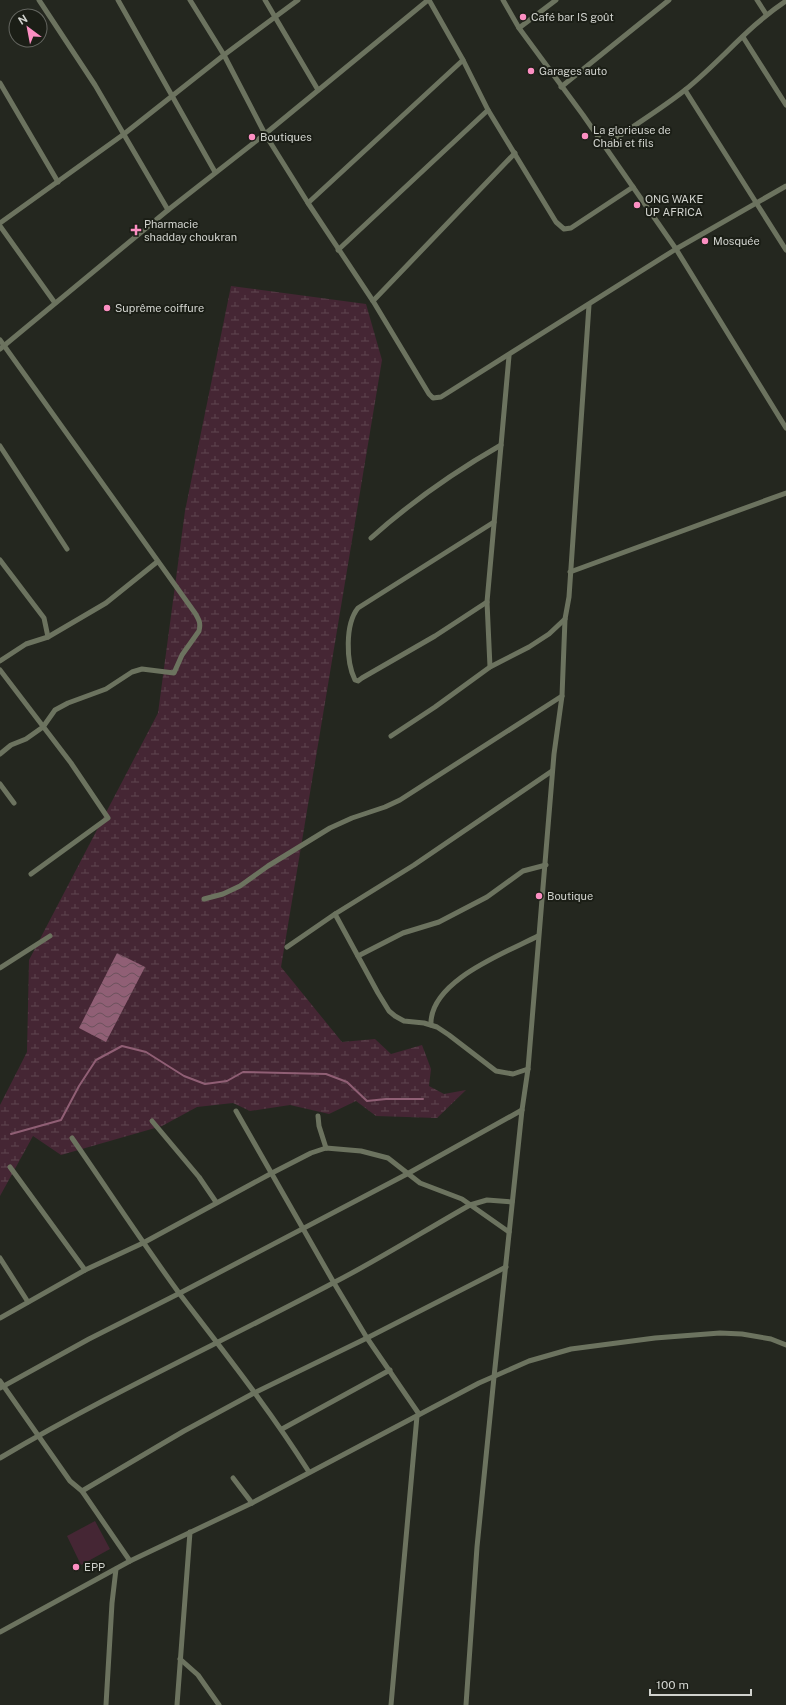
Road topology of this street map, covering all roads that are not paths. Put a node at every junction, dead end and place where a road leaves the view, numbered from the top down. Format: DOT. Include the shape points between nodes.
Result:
graph roads {
  1 [pos="39,0"];
  2 [pos="118,0"];
  3 [pos="190,0"];
  4 [pos="265,0"];
  5 [pos="298,0"];
  6 [pos="428,0"];
  7 [pos="503,0"];
  8 [pos="556,0"];
  9 [pos="669,0"];
  10 [pos="757,0"];
  11 [pos="786,1"];
  12 [pos="766,14"];
  13 [pos="275,17"];
  14 [pos="519,28"];
  15 [pos="742,37"];
  16 [pos="224,55"];
  17 [pos="463,60"];
  18 [pos="0,83"];
  19 [pos="561,87"];
  20 [pos="318,90"];
  21 [pos="685,90"];
  22 [pos="172,96"];
  23 [pos="786,105"];
  24 [pos="488,110"];
  25 [pos="124,134"];
  26 [pos="265,134"];
  27 [pos="605,146"];
  28 [pos="515,153"];
  29 [pos="215,172"];
  30 [pos="58,182"];
  31 [pos="786,186"];
  32 [pos="632,187"];
  33 [pos="308,203"];
  34 [pos="757,203"];
  35 [pos="168,210"];
  36 [pos="0,222"];
  37 [pos="676,249"];
  38 [pos="338,250"];
  39 [pos="786,250"];
  40 [pos="373,301"];
  41 [pos="55,303"];
  42 [pos="589,305"];
  43 [pos="0,340"];
  44 [pos="2,347"];
  45 [pos="509,356"];
  46 [pos="786,428"];
  47 [pos="501,445"];
  48 [pos="0,446"];
  49 [pos="786,492"];
  50 [pos="494,522"];
  51 [pos="371,538"];
  52 [pos="67,550"];
  53 [pos="0,560"];
  54 [pos="157,562"];
  55 [pos="570,572"];
  56 [pos="487,602"];
  57 [pos="566,619"];
  58 [pos="48,637"];
  59 [pos="0,661"];
  60 [pos="490,667"];
  61 [pos="0,670"];
  62 [pos="562,696"];
  63 [pos="43,727"];
  64 [pos="391,736"];
  65 [pos="0,754"];
  66 [pos="552,772"];
  67 [pos="0,784"];
  68 [pos="14,803"];
  69 [pos="546,865"];
  70 [pos="31,874"];
  71 [pos="204,899"];
  72 [pos="335,914"];
  73 [pos="50,936"];
  74 [pos="538,936"];
  75 [pos="287,947"];
  76 [pos="358,956"];
  77 [pos="0,968"];
  78 [pos="431,1025"];
  79 [pos="528,1069"];
  80 [pos="522,1110"];
  81 [pos="236,1111"];
  82 [pos="318,1116"];
  83 [pos="152,1121"];
  84 [pos="72,1138"];
  85 [pos="326,1148"];
  86 [pos="10,1167"];
  87 [pos="272,1173"];
  88 [pos="406,1174"];
  89 [pos="216,1202"];
  90 [pos="512,1202"];
  91 [pos="470,1205"];
  92 [pos="303,1228"];
  93 [pos="509,1232"];
  94 [pos="143,1243"];
  95 [pos="0,1258"];
  96 [pos="506,1267"];
  97 [pos="86,1270"];
  98 [pos="334,1283"];
  99 [pos="180,1293"];
  100 [pos="28,1302"];
  101 [pos="0,1318"];
  102 [pos="367,1338"];
  103 [pos="217,1342"];
  104 [pos="786,1345"];
  105 [pos="390,1370"];
  106 [pos="494,1376"];
  107 [pos="0,1381"];
  108 [pos="2,1387"];
  109 [pos="254,1393"];
  110 [pos="418,1415"];
  111 [pos="282,1429"];
  112 [pos="38,1436"];
  113 [pos="0,1458"];
  114 [pos="309,1472"];
  115 [pos="233,1478"];
  116 [pos="82,1491"];
  117 [pos="252,1503"];
  118 [pos="190,1532"];
  119 [pos="130,1561"];
  120 [pos="116,1568"];
  121 [pos="0,1632"];
  122 [pos="180,1659"];
  123 [pos="106,1705"];
  124 [pos="177,1705"];
  125 [pos="218,1705"];
  126 [pos="391,1705"];
  127 [pos="466,1705"];
  1 -- 25 [label="street"];
  2 -- 22 [label="street"];
  3 -- 16 [label="street"];
  4 -- 13 [label="street"];
  5 -- 13 [label="street"];
  6 -- 17 [label="street"];
  6 -- 20 [label="street"];
  7 -- 14 [label="street"];
  8 -- 14 [label="street"];
  9 -- 19 [label="street"];
  10 -- 12 [label="street"];
  11 -- 12 [label="street"];
  12 -- 15 [label="street"];
  13 -- 16 [label="street"];
  13 -- 20 [label="street"];
  14 -- 19 [label="street"];
  15 -- 21 [label="street"];
  15 -- 23 [label="street"];
  16 -- 22 [label="street"];
  16 -- 26 [label="street"];
  17 -- 24 [label="street"];
  17 -- 33 [label="street"];
  18 -- 30 [label="street"];
  19 -- 27 [label="street"];
  20 -- 26 [label="street"];
  21 -- 27 [label="street"];
  21 -- 34 [label="street"];
  22 -- 25 [label="street"];
  22 -- 29 [label="street"];
  24 -- 28 [label="street"];
  24 -- 38 [label="street"];
  25 -- 30 [label="street"];
  25 -- 35 [label="street"];
  26 -- 29 [label="street"];
  26 -- 33 [label="street"];
  27 -- 32 [label="street"];
  28 -- 32 [label="street" via="556,222 564,229 571,228"];
  28 -- 40 [label="street"];
  29 -- 35 [label="street"];
  30 -- 36 [label="street"];
  31 -- 34 [label="street"];
  32 -- 37 [label="street"];
  33 -- 38 [label="street"];
  34 -- 37 [label="street"];
  34 -- 39 [label="street"];
  35 -- 41 [label="street"];
  36 -- 41 [label="street"];
  37 -- 42 [label="street"];
  37 -- 46 [label="street"];
  38 -- 40 [label="street"];
  40 -- 45 [label="street" via="433,398 441,397"];
  41 -- 44 [label="street"];
  42 -- 45 [label="street"];
  42 -- 55 [label="street"];
  43 -- 44 [label="street"];
  44 -- 54 [label="street"];
  45 -- 47 [label="street"];
  47 -- 50 [label="street"];
  47 -- 51 [label="street" via="433,488"];
  48 -- 52 [label="street"];
  49 -- 55 [label="street"];
  50 -- 56 [label="street"];
  50 -- 56 [label="street" via="358,608 353,614 349,640 349,666 355,680 358,681 435,636"];
  53 -- 58 [label="street" via="44,618"];
  54 -- 58 [label="street" via="106,603"];
  54 -- 63 [label="street" via="200,621 199,631 182,655 174,673 142,669 132,672 106,689 62,706"];
  55 -- 57 [label="street"];
  56 -- 60 [label="street"];
  57 -- 60 [label="street" via="530,647"];
  57 -- 62 [label="street"];
  58 -- 59 [label="street" via="26,644"];
  60 -- 64 [label="street"];
  61 -- 63 [label="street"];
  62 -- 66 [label="street"];
  62 -- 71 [label="street" via="400,800 330,828 240,886"];
  63 -- 65 [label="street"];
  63 -- 70 [label="street" via="108,818"];
  66 -- 69 [label="street"];
  66 -- 72 [label="street" via="419,862"];
  67 -- 68 [label="street"];
  69 -- 74 [label="street"];
  69 -- 76 [label="street" via="524,871 487,897 439,922 402,932"];
  72 -- 75 [label="street"];
  72 -- 76 [label="street"];
  73 -- 77 [label="street"];
  74 -- 78 [label="street" via="454,982 434,1006"];
  74 -- 79 [label="street"];
  76 -- 78 [label="street" via="389,1011 404,1021"];
  78 -- 79 [label="street" via="449,1035 496,1071 513,1074"];
  79 -- 80 [label="street"];
  80 -- 88 [label="street"];
  80 -- 90 [label="street"];
  81 -- 87 [label="street"];
  82 -- 85 [label="street"];
  83 -- 89 [label="street" via="199,1177"];
  84 -- 94 [label="street"];
  85 -- 87 [label="street"];
  85 -- 88 [label="street" via="361,1150 382,1156 394,1162"];
  86 -- 97 [label="street"];
  87 -- 89 [label="street"];
  87 -- 92 [label="street"];
  88 -- 91 [label="street" via="427,1187 455,1196"];
  88 -- 92 [label="street"];
  89 -- 94 [label="street"];
  90 -- 91 [label="street" via="487,1200"];
  90 -- 93 [label="street"];
  91 -- 93 [label="street"];
  91 -- 98 [label="street"];
  92 -- 98 [label="street"];
  92 -- 99 [label="street"];
  93 -- 96 [label="street"];
  94 -- 97 [label="street"];
  94 -- 99 [label="street"];
  95 -- 100 [label="street"];
  96 -- 102 [label="street"];
  96 -- 106 [label="street"];
  97 -- 100 [label="street"];
  98 -- 102 [label="street"];
  98 -- 103 [label="street"];
  99 -- 103 [label="street"];
  99 -- 108 [label="street"];
  100 -- 101 [label="street"];
  102 -- 105 [label="street"];
  102 -- 109 [label="street"];
  103 -- 109 [label="street"];
  103 -- 112 [label="street"];
  104 -- 106 [label="street" via="742,1334 720,1333 655,1338 571,1349 536,1359"];
  105 -- 110 [label="street"];
  105 -- 111 [label="street"];
  106 -- 110 [label="street"];
  106 -- 127 [label="street" via="477,1547"];
  107 -- 108 [label="street"];
  108 -- 112 [label="street"];
  109 -- 111 [label="street"];
  109 -- 116 [label="street"];
  110 -- 114 [label="street"];
  110 -- 126 [label="street"];
  111 -- 114 [label="street"];
  112 -- 113 [label="street"];
  112 -- 116 [label="street" via="70,1481"];
  114 -- 117 [label="street"];
  115 -- 117 [label="street"];
  116 -- 119 [label="street"];
  117 -- 118 [label="street"];
  118 -- 119 [label="street"];
  118 -- 122 [label="street"];
  119 -- 120 [label="street"];
  120 -- 121 [label="street"];
  120 -- 123 [label="street"];
  122 -- 124 [label="street"];
  122 -- 125 [label="street" via="198,1675"];
}
